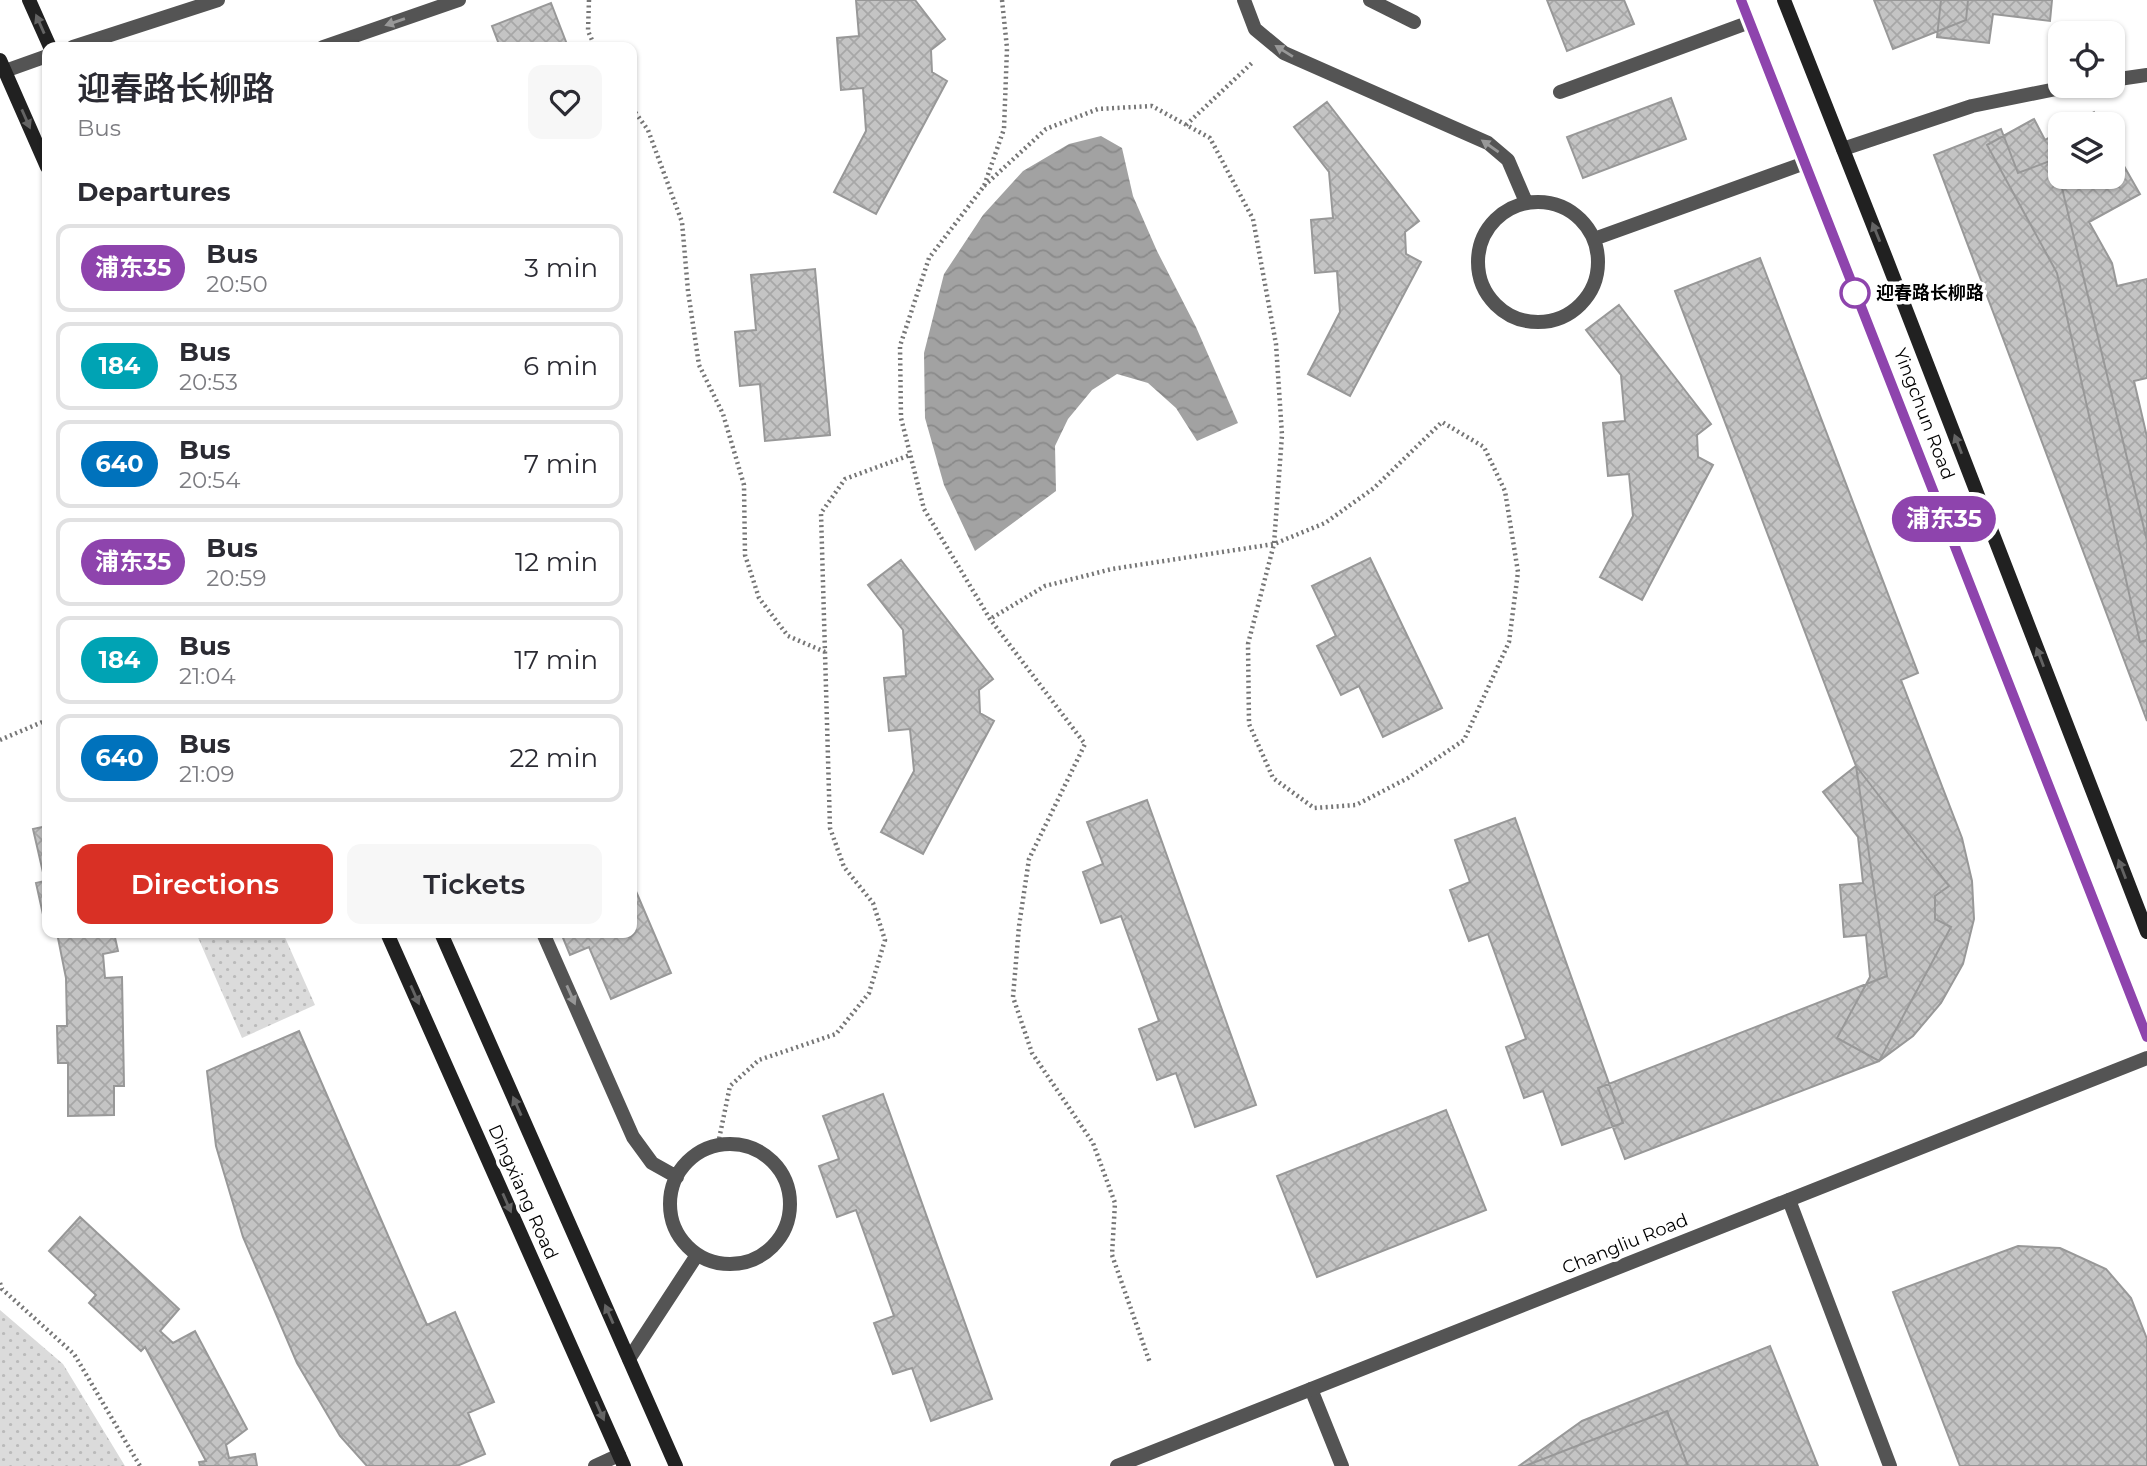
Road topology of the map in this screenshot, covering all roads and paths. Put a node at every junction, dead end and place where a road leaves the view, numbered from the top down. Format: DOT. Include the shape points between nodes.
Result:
graph roads {
  1 [pos="29,0"];
  2 [pos="218,0"];
  3 [pos="459,0"];
  4 [pos="589,0"];
  5 [pos="1002,0"];
  6 [pos="1244,0"];
  7 [pos="1370,0"];
  8 [pos="1741,0"];
  9 [pos="1784,0"];
  10 [pos="1414,22"];
  11 [pos="1750,22"];
  12 [pos="48,42"];
  13 [pos="88,42"];
  14 [pos="337,42"];
  15 [pos="592,42"];
  16 [pos="1272,44"];
  17 [pos="42,57"];
  18 [pos="2,66"];
  19 [pos="2147,75"];
  20 [pos="2125,78"];
  21 [pos="2048,91"];
  22 [pos="1560,92"];
  23 [pos="637,114"];
  24 [pos="1186,125"];
  25 [pos="1843,149"];
  26 [pos="42,156"];
  27 [pos="1805,163"];
  28 [pos="984,186"];
  29 [pos="1526,202"];
  30 [pos="1594,239"];
  31 [pos="910,455"];
  32 [pos="1274,544"];
  33 [pos="990,619"];
  34 [pos="825,652"];
  35 [pos="42,722"];
  36 [pos="0,740"];
  37 [pos="2147,932"];
  38 [pos="389,938"];
  39 [pos="443,938"];
  40 [pos="545,938"];
  41 [pos="2147,1037"];
  42 [pos="2147,1058"];
  43 [pos="718,1144"];
  44 [pos="677,1177"];
  45 [pos="1788,1200"];
  46 [pos="697,1255"];
  47 [pos="0,1283"];
  48 [pos="629,1359"];
  49 [pos="1150,1363"];
  50 [pos="1311,1389"];
  51 [pos="622,1460"];
  52 [pos="140,1466"];
  53 [pos="595,1466"];
  54 [pos="676,1466"];
  55 [pos="1117,1466"];
  56 [pos="1342,1466"];
  57 [pos="1890,1466"];
  12 -- 1 [label="street, one-way"];
  2 -- 13 [label="street"];
  3 -- 14 [label="street, one-way"];
  4 -- 15 [label="path" via="587,31"];
  5 -- 28 [label="path" via="1007,48 1004,129"];
  6 -- 16 [label="street" via="1255,29"];
  7 -- 10 [label="street"];
  8 -- 11 [label="street, Yingchun Road"];
  9 -- 25 [label="street, Yingchun Road"];
  11 -- 22 [label="street"];
  11 -- 27 [label="street, Yingchun Road"];
  16 -- 24 [label="path"];
  29 -- 16 [label="street, one-way" via="1508,160 1488,143"];
  17 -- 18 [label="street"];
  18 -- 26 [label="street, one-way"];
  19 -- 20 [label="street"];
  21 -- 25 [label="street" via="1972,106"];
  23 -- 34 [label="path" via="648,130 682,222 699,365 723,414 744,485 745,555 759,598 788,636"];
  24 -- 28 [label="path" via="1152,106 1098,109 1046,129"];
  24 -- 32 [label="path" via="1210,138 1253,219 1276,344 1282,435"];
  37 -- 25 [label="street, Yingchun Road, one-way"];
  27 -- 30 [label="street"];
  27 -- 41 [label="street, Yingchun Road"];
  28 -- 31 [label="path" via="929,258 900,346 901,418"];
  29 -- 30 [label="street" via="1547,201 1566,208 1583,221"];
  29 -- 30 [label="street" via="1506,210 1481,242 1482,284 1506,313 1542,322 1577,308 1597,276"];
  31 -- 33 [label="path" via="923,509"];
  31 -- 34 [label="path" via="845,479 821,513"];
  32 -- 32 [label="path" via="1325,523 1374,488 1442,422 1484,447 1506,491 1518,572 1509,642 1464,740 1408,778 1356,805 1314,808 1273,778 1249,724 1248,644"];
  32 -- 33 [label="path" via="1112,569 1045,586"];
  33 -- 49 [label="path" via="1085,744 1029,859 1013,997 1032,1053 1093,1143 1115,1203 1112,1255"];
  34 -- 43 [label="path" via="830,828 844,867 873,902 885,940 869,992 836,1034 759,1060 730,1086"];
  35 -- 36 [label="path"];
  38 -- 51 [label="street, Dingxiang Road, one-way"];
  48 -- 39 [label="street, Dingxiang Road, one-way"];
  40 -- 44 [label="street, one-way" via="633,1137 652,1163"];
  42 -- 45 [label="street, Changliu Road"];
  43 -- 44 [label="street" via="698,1152"];
  43 -- 46 [label="street" via="758,1151 775,1164 786,1181 789,1219 769,1251 752,1261 715,1263"];
  44 -- 46 [label="street" via="670,1206 674,1226"];
  45 -- 50 [label="street, Changliu Road"];
  45 -- 57 [label="street"];
  46 -- 48 [label="street"];
  47 -- 52 [label="path" via="75,1354"];
  48 -- 54 [label="street, Dingxiang Road"];
  50 -- 55 [label="street, Changliu Road"];
  50 -- 56 [label="street"];
  51 -- 53 [label="street"];
}
